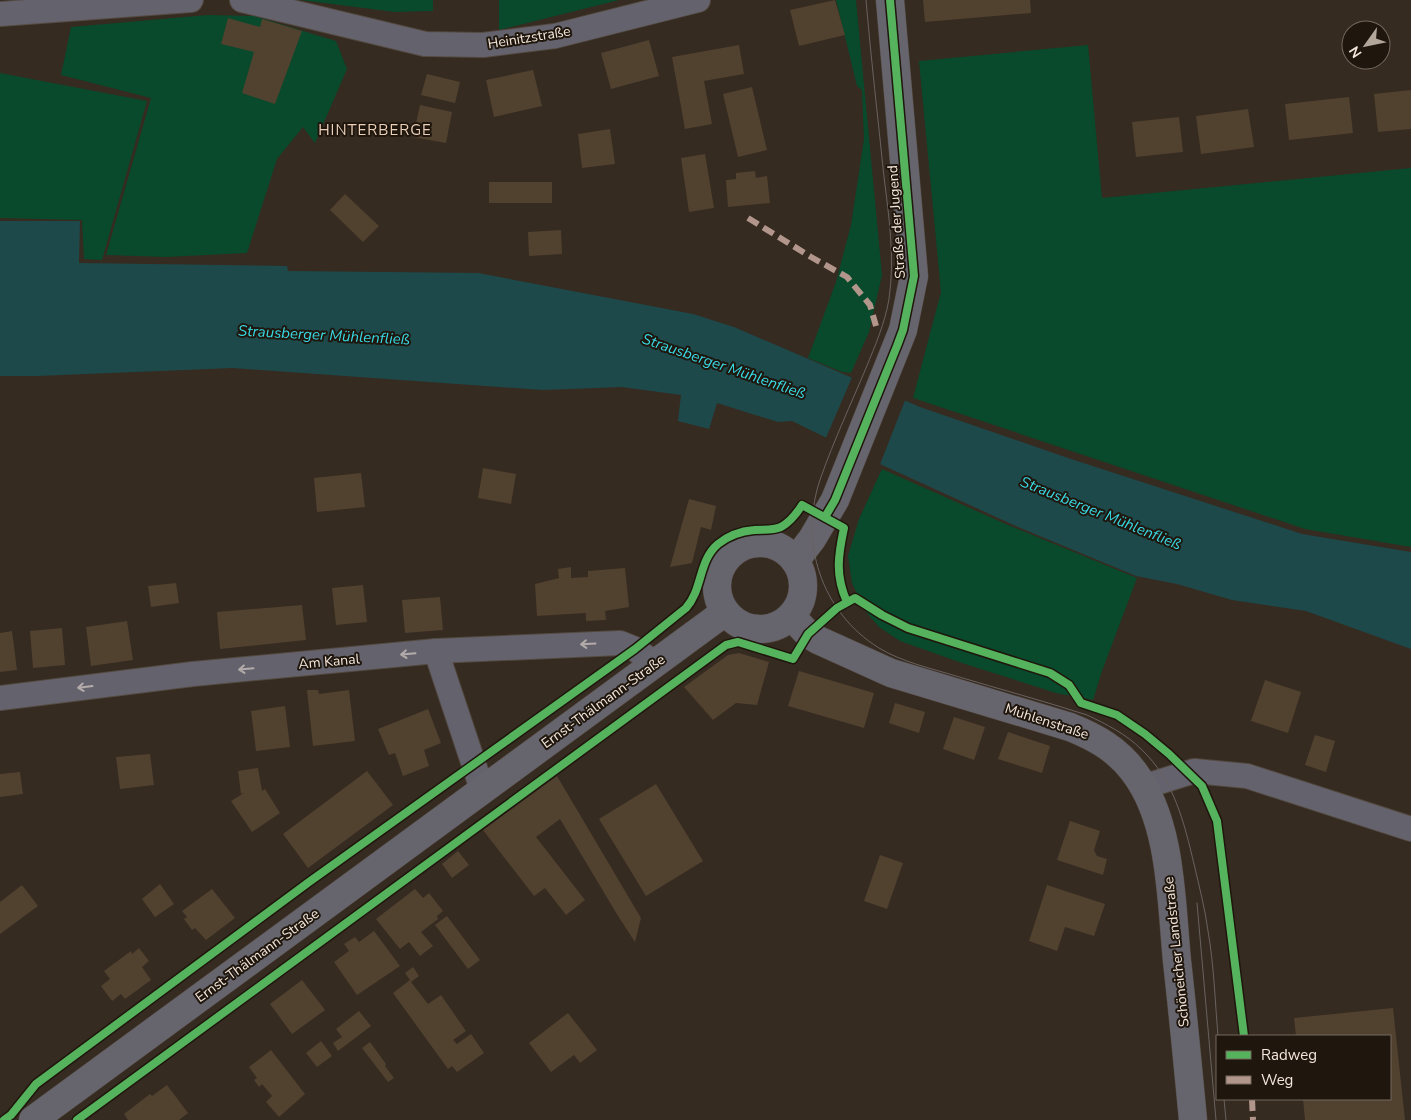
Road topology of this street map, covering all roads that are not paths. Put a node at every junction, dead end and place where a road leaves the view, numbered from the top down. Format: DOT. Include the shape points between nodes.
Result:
graph roads {
  1 [pos="191,0"];
  2 [pos="242,0"];
  3 [pos="698,0"];
  4 [pos="890,0"];
  5 [pos="0,14"];
  6 [pos="795,561"];
  7 [pos="725,612"];
  8 [pos="791,616"];
  9 [pos="436,652"];
  10 [pos="654,663"];
  11 [pos="0,698"];
  12 [pos="1143,787"];
  13 [pos="482,789"];
  14 [pos="1411,829"];
  15 [pos="33,1120"];
  16 [pos="1193,1120"];
  1 -- 5 [label="street"];
  2 -- 3 [label="street, Heinitzstraße" via="425,44 483,45 555,36"];
  4 -- 6 [label="main road, Straße der Jugend" via="914,276 903,330 834,500"];
  6 -- 7 [label="main road" via="773,545 759,543 734,551 718,573 718,600"];
  6 -- 8 [label="main road" via="803,589"];
  7 -- 8 [label="main road" via="734,621 757,630 781,624"];
  7 -- 10 [label="main road, Ernst-Thälmann-Straße"];
  8 -- 12 [label="main road, Mühlenstraße" via="818,640 891,673 1089,734 1119,755"];
  10 -- 9 [label="street, Am Kanal, one-way" via="620,642"];
  9 -- 11 [label="street, Am Kanal, one-way" via="194,674"];
  9 -- 13 [label="street"];
  10 -- 13 [label="main road, Ernst-Thälmann-Straße"];
  12 -- 14 [label="street" via="1194,771 1247,776"];
  12 -- 16 [label="main road, Schöneicher Landstraße" via="1156,814 1168,863"];
  13 -- 15 [label="main road, Ernst-Thälmann-Straße"];
}
